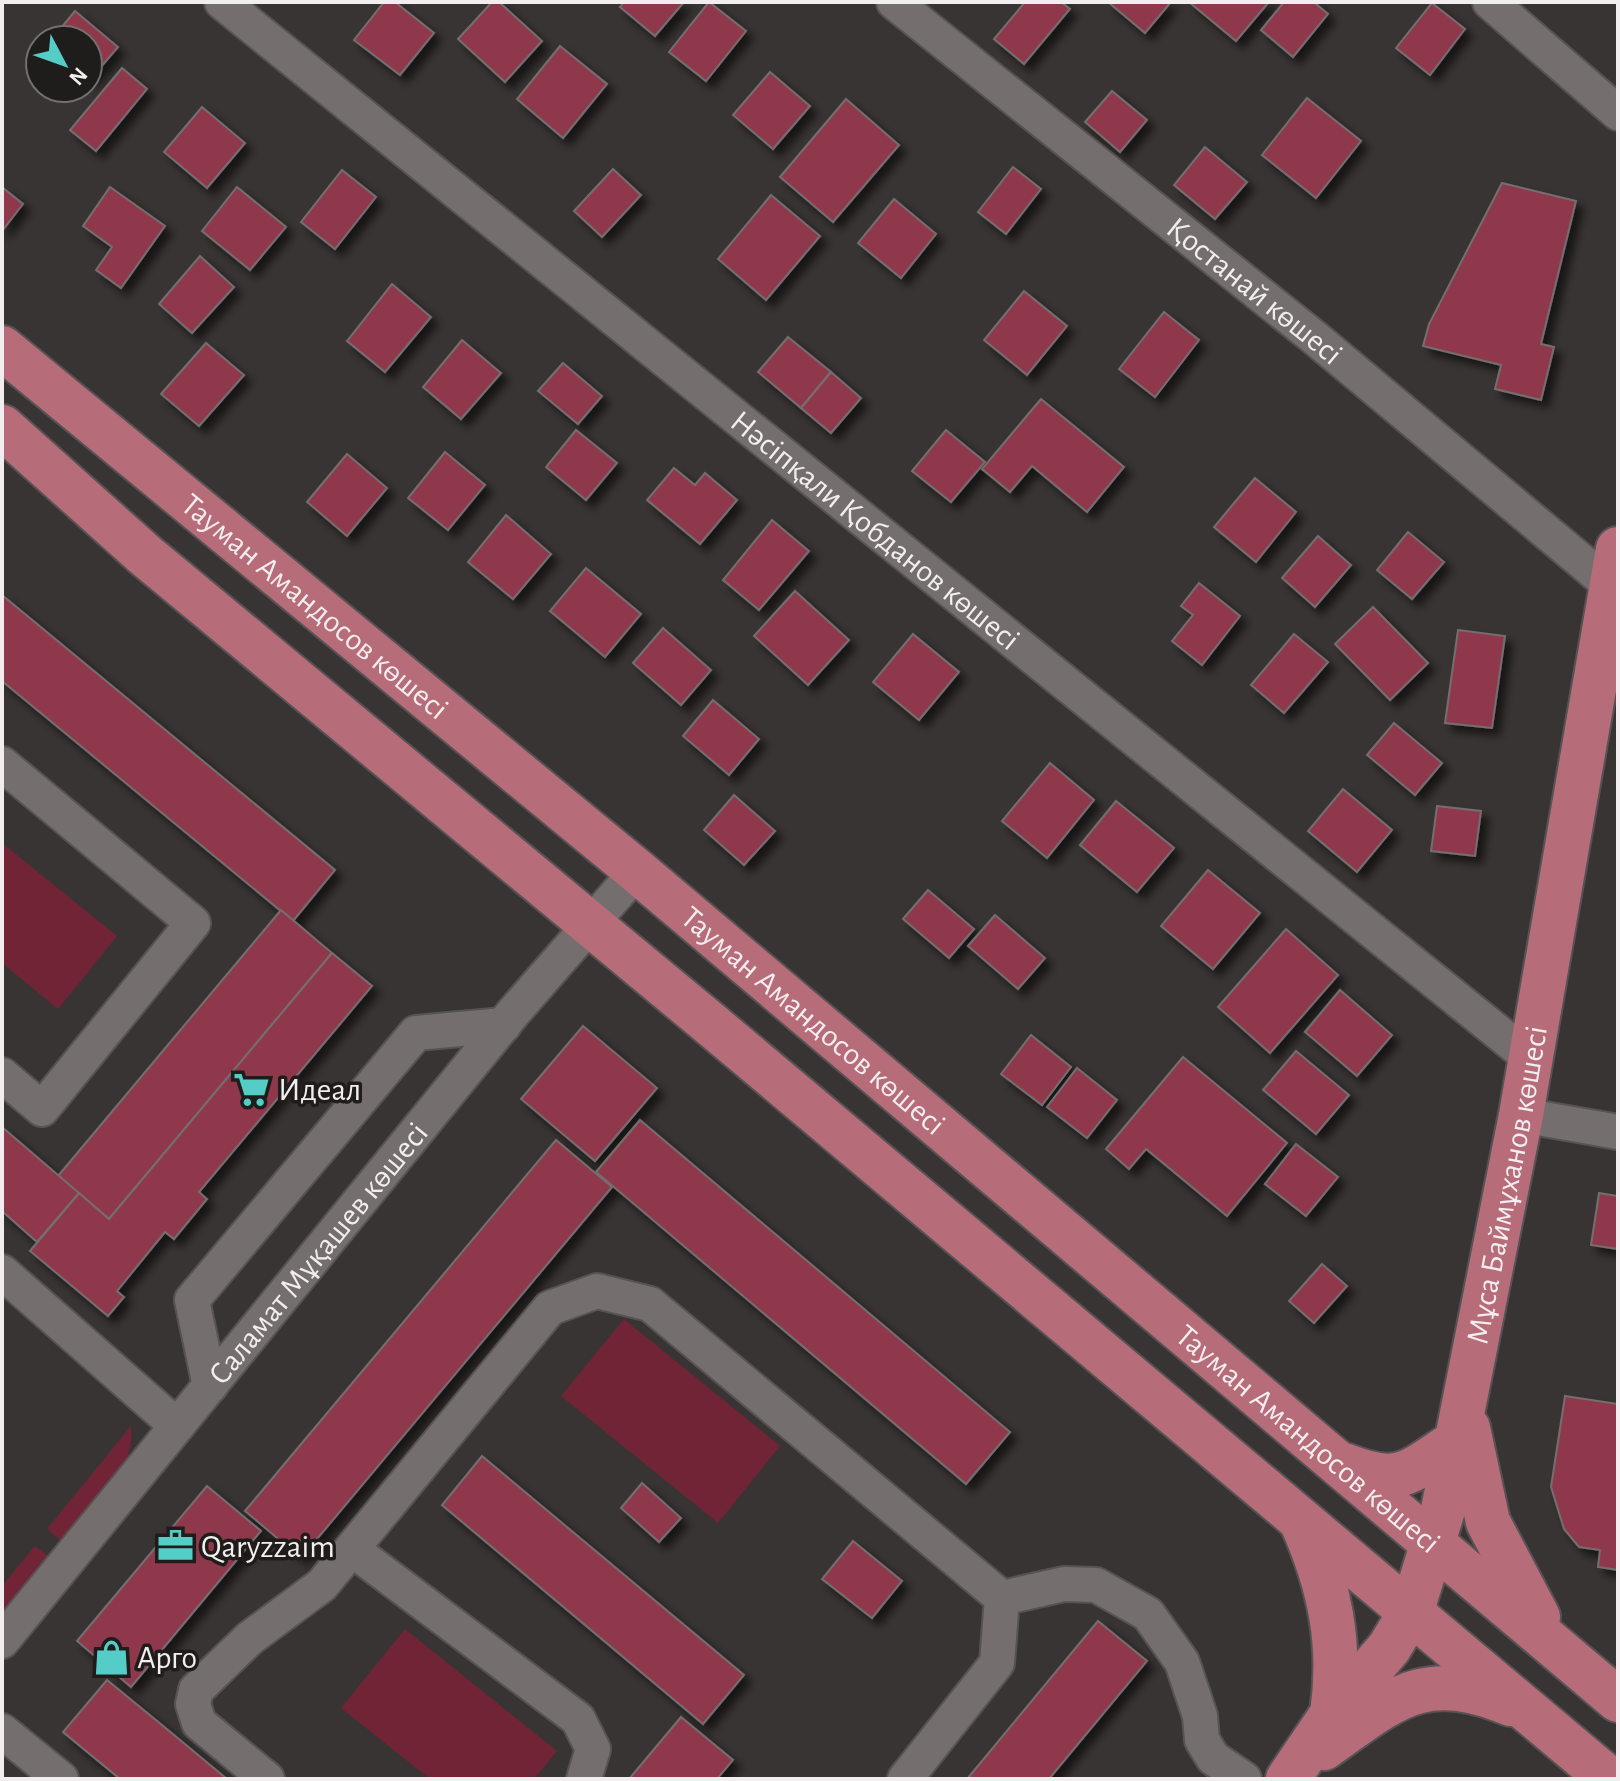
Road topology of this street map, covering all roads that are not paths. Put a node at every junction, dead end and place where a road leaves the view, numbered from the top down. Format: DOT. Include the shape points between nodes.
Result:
graph roads {
  1 [pos="222,2"];
  2 [pos="894,2"];
  3 [pos="1490,2"];
  4 [pos="1618,113"];
  5 [pos="2,348"];
  6 [pos="2,427"];
  7 [pos="1614,568"];
  8 [pos="1606,690"];
  9 [pos="2,764"];
  10 [pos="637,871"];
  11 [pos="593,925"];
  12 [pos="504,1025"];
  13 [pos="1530,1058"];
  14 [pos="2,1075"];
  15 [pos="1521,1115"];
  16 [pos="1618,1132"];
  17 [pos="2,1272"];
  18 [pos="210,1386"];
  19 [pos="1459,1423"];
  20 [pos="177,1426"];
  21 [pos="1342,1464"];
  22 [pos="1300,1519"];
  23 [pos="1432,1540"];
  24 [pos="353,1550"];
  25 [pos="1002,1598"];
  26 [pos="1412,1610"];
  27 [pos="2,1641"];
  28 [pos="1554,1645"];
  29 [pos="1618,1700"];
  30 [pos="1531,1712"];
  31 [pos="1332,1714"];
  32 [pos="2,1731"];
  33 [pos="1294,1772"];
  34 [pos="61,1779"];
  35 [pos="267,1779"];
  36 [pos="584,1779"];
  37 [pos="905,1779"];
  38 [pos="1244,1779"];
  39 [pos="1609,1779"];
  1 -- 13 [label="street, Нәсіпқали Қобданов көшесі"];
  2 -- 7 [label="street, Қостанай көшесі"];
  3 -- 4 [label="street"];
  5 -- 10 [label="main road, Тауман Амандосов көшесі"];
  6 -- 11 [label="main road, Тауман Амандосов көшесі" via="145,555"];
  7 -- 8 [label="main road, Мұса Баймұханов көшесі"];
  8 -- 13 [label="main road, Мұса Баймұханов көшесі"];
  9 -- 14 [label="street" via="193,923 42,1109"];
  10 -- 11 [label="street, Саламат Мұқашев көшесі"];
  10 -- 21 [label="main road, Тауман Амандосов көшесі"];
  11 -- 12 [label="street, Саламат Мұқашев көшесі"];
  11 -- 22 [label="main road, Тауман Амандосов көшесі"];
  12 -- 18 [label="street, Саламат Мұқашев көшесі"];
  12 -- 18 [label="street" via="416,1033 192,1300"];
  13 -- 15 [label="main road, Мұса Баймұханов көшесі"];
  15 -- 16 [label="street"];
  15 -- 19 [label="main road, Мұса Баймұханов көшесі"];
  17 -- 20 [label="street"];
  18 -- 20 [label="street, Саламат Мұқашев көшесі"];
  19 -- 21 [label="main road" via="1410,1472 1376,1477"];
  19 -- 23 [label="main road, Мұса Баймұханов көшесі"];
  19 -- 28 [label="main road" via="1488,1522"];
  20 -- 27 [label="street, Саламат Мұқашев көшесі"];
  21 -- 23 [label="main road, Тауман Амандосов көшесі"];
  22 -- 26 [label="main road, Тауман Амандосов көшесі"];
  22 -- 31 [label="main road" via="1326,1585 1338,1673"];
  23 -- 26 [label="main road, Мұса Баймұханов көшесі"];
  23 -- 28 [label="main road, Тауман Амандосов көшесі"];
  24 -- 25 [label="street" via="550,1308 597,1291 650,1304"];
  24 -- 35 [label="street" via="322,1585 250,1638 196,1690 193,1704 199,1723"];
  24 -- 36 [label="street" via="578,1719 593,1749"];
  25 -- 37 [label="street" via="997,1663"];
  25 -- 38 [label="street" via="1064,1584 1096,1585 1148,1614 1182,1662 1207,1749"];
  26 -- 30 [label="main road, Тауман Амандосов көшесі"];
  26 -- 31 [label="main road, Мұса Баймұханов көшесі" via="1389,1648"];
  28 -- 29 [label="main road, Тауман Амандосов көшесі"];
  30 -- 33 [label="main road" via="1479,1691 1443,1686 1408,1694"];
  30 -- 39 [label="main road, Тауман Амандосов көшесі"];
  31 -- 33 [label="main road, Мұса Баймұханов көшесі"];
  32 -- 34 [label="street"];
}
